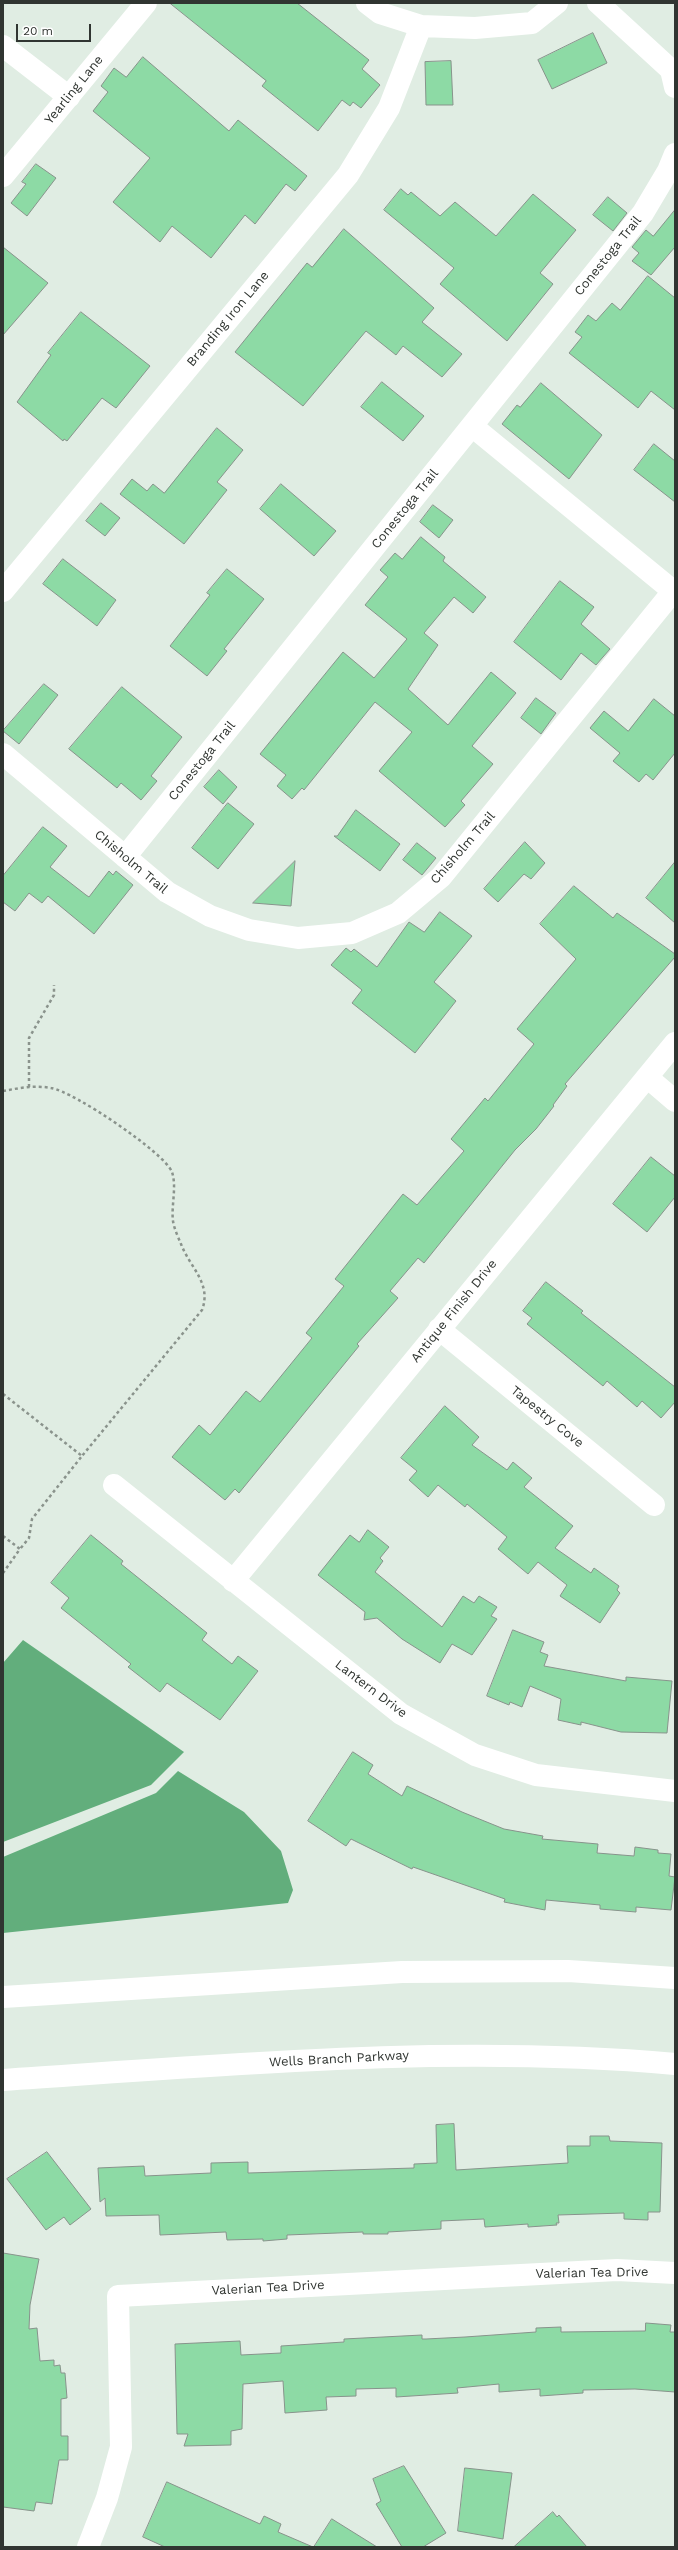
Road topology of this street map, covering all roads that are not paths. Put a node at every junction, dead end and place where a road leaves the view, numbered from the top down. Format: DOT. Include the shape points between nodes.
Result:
graph roads {
  1 [pos="146,3"];
  2 [pos="367,3"];
  3 [pos="557,3"];
  4 [pos="598,3"];
  5 [pos="421,26"];
  6 [pos="3,46"];
  7 [pos="675,87"];
  8 [pos="69,97"];
  9 [pos="675,154"];
  10 [pos="3,176"];
  11 [pos="472,426"];
  12 [pos="674,590"];
  13 [pos="3,591"];
  14 [pos="3,754"];
  15 [pos="125,857"];
  16 [pos="675,1043"];
  17 [pos="647,1077"];
  18 [pos="675,1101"];
  19 [pos="439,1329"];
  20 [pos="114,1485"];
  21 [pos="654,1505"];
  22 [pos="233,1581"];
  23 [pos="675,1791"];
  24 [pos="675,1978"];
  25 [pos="3,1997"];
  26 [pos="675,2064"];
  27 [pos="3,2080"];
  28 [pos="675,2273"];
  29 [pos="88,2547"];
  1 -- 8 [label="street, Yearling Lane"];
  2 -- 5 [label="street" via="380,13"];
  3 -- 5 [label="street" via="532,23 475,28"];
  4 -- 7 [label="street" via="670,70"];
  5 -- 13 [label="street, Branding Iron Lane" via="389,108 348,175"];
  6 -- 8 [label="street"];
  8 -- 10 [label="street, Yearling Lane"];
  9 -- 11 [label="street, Conestoga Trail" via="643,213"];
  11 -- 12 [label="street"];
  11 -- 15 [label="street, Conestoga Trail"];
  12 -- 15 [label="street, Chisholm Trail" via="441,877 398,913 352,933 298,938 249,930 210,916 167,892"];
  14 -- 15 [label="street, Chisholm Trail"];
  16 -- 17 [label="street, Antique Finish Drive"];
  17 -- 18 [label="street"];
  17 -- 19 [label="street, Antique Finish Drive"];
  19 -- 21 [label="street, Tapestry Cove"];
  19 -- 22 [label="street, Antique Finish Drive"];
  20 -- 22 [label="street, Lantern Drive"];
  22 -- 23 [label="street, Lantern Drive" via="401,1714 474,1755 536,1775"];
  24 -- 25 [label="street" via="568,1971 402,1972"];
  26 -- 27 [label="street, Wells Branch Parkway" via="597,2057 448,2054"];
  28 -- 29 [label="street, Valerian Tea Drive" via="617,2270 118,2296 121,2448 107,2498"];
}
